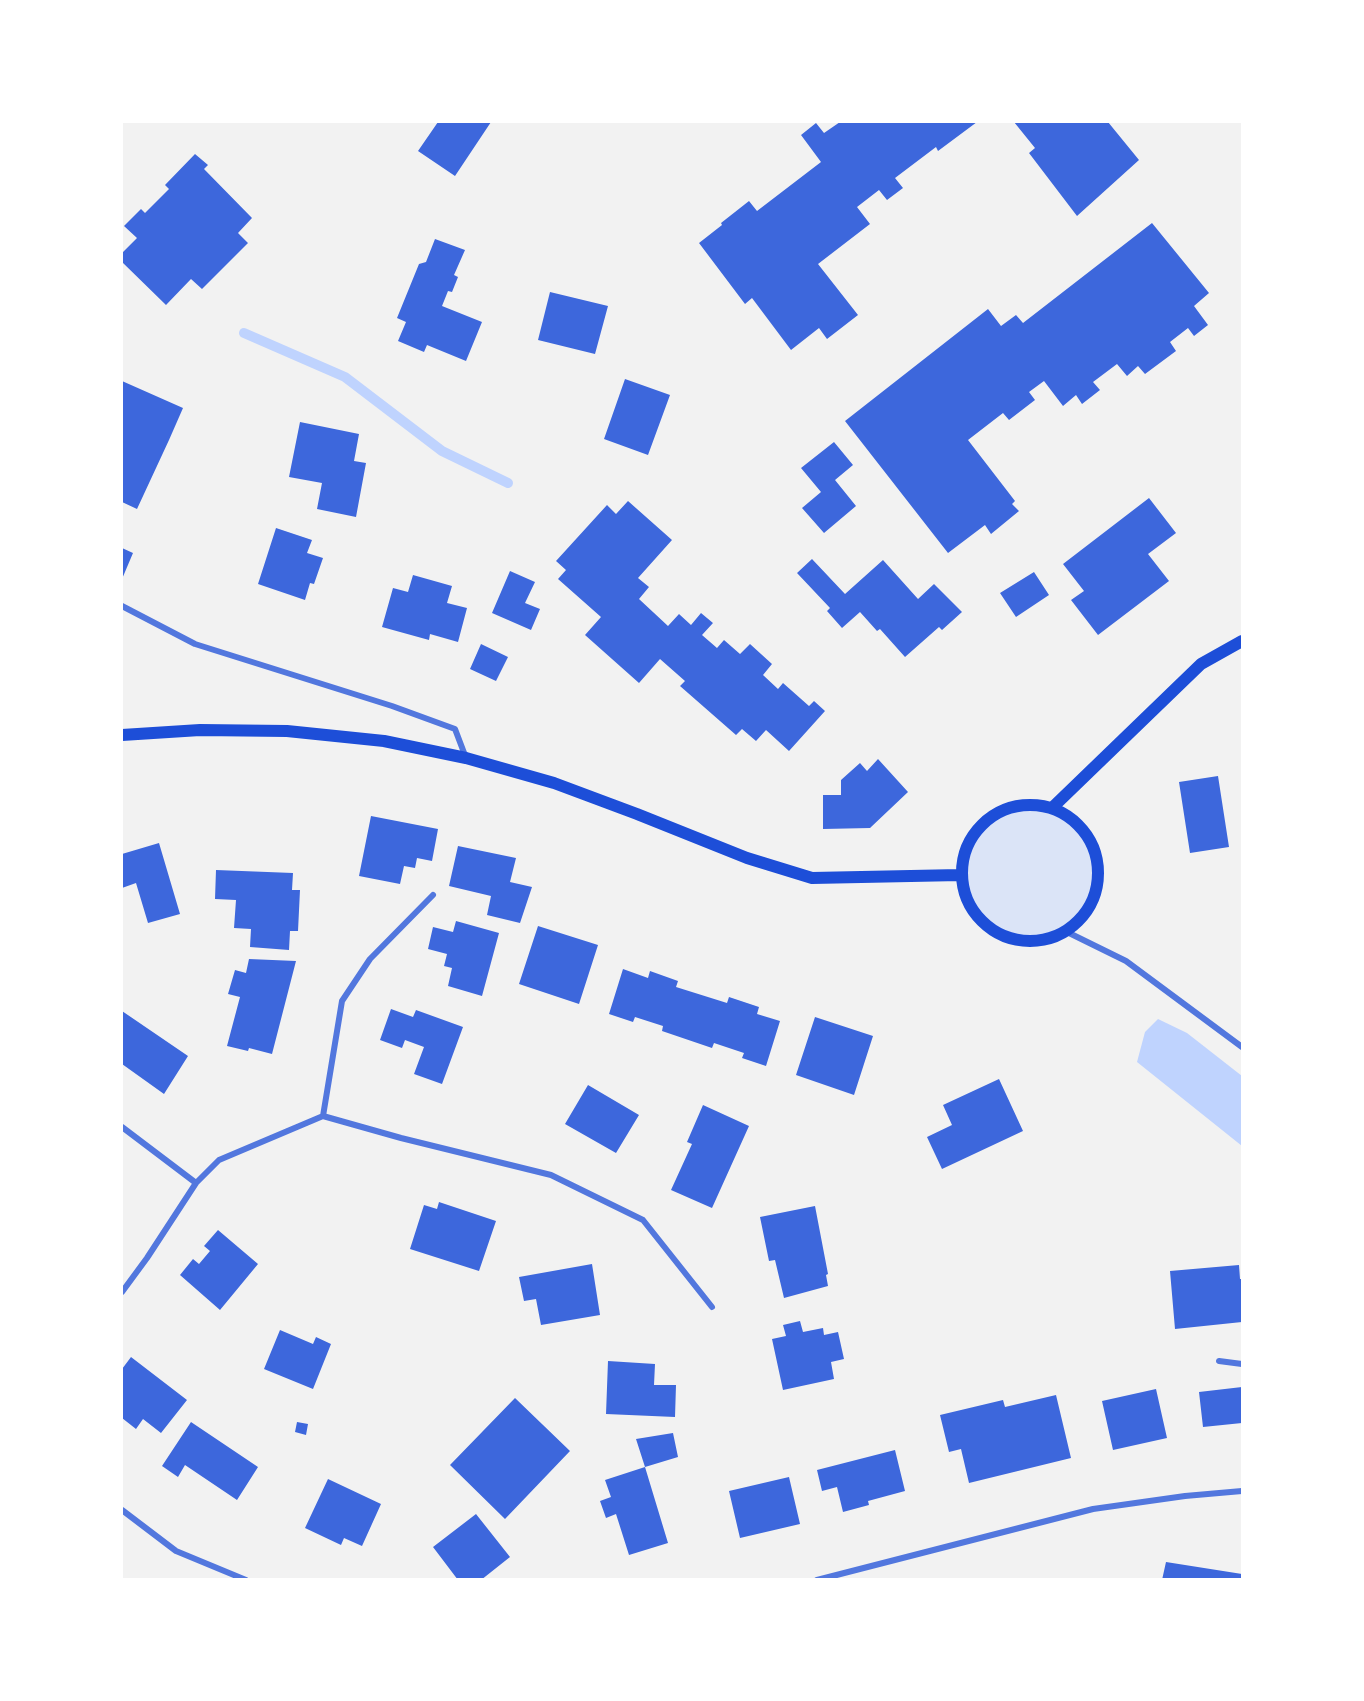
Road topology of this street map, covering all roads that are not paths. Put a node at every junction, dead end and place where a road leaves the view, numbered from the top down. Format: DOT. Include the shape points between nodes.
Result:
graph roads {
  1 [pos="122,606"];
  2 [pos="1242,641"];
  3 [pos="122,735"];
  4 [pos="466,759"];
  5 [pos="1053,807"];
  6 [pos="960,874"];
  7 [pos="433,895"];
  8 [pos="1067,933"];
  9 [pos="1242,1047"];
  10 [pos="323,1116"];
  11 [pos="122,1127"];
  12 [pos="196,1183"];
  13 [pos="122,1292"];
  14 [pos="712,1307"];
  15 [pos="1219,1361"];
  16 [pos="1242,1364"];
  17 [pos="1242,1491"];
  18 [pos="122,1510"];
  19 [pos="246,1580"];
  20 [pos="818,1580"];
  1 -- 4 [label="street" via="195,644 455,729"];
  2 -- 5 [label="main road" via="1201,664"];
  3 -- 4 [label="main road" via="200,730 287,731 384,741"];
  4 -- 6 [label="main road" via="554,783 747,858 812,878"];
  5 -- 6 [label="main road" via="1017,805 984,820 966,844"];
  5 -- 8 [label="main road" via="1079,824 1096,850 1099,881 1089,910"];
  6 -- 8 [label="main road" via="970,909 997,935 1032,943"];
  7 -- 10 [label="street" via="370,959 342,1001"];
  8 -- 9 [label="street" via="1125,961"];
  10 -- 12 [label="street" via="219,1160"];
  10 -- 14 [label="street" via="551,1174 643,1220"];
  11 -- 12 [label="street"];
  12 -- 13 [label="street"];
  15 -- 16 [label="street"];
  17 -- 20 [label="street" via="1093,1509"];
  18 -- 19 [label="street" via="176,1551"];
}
